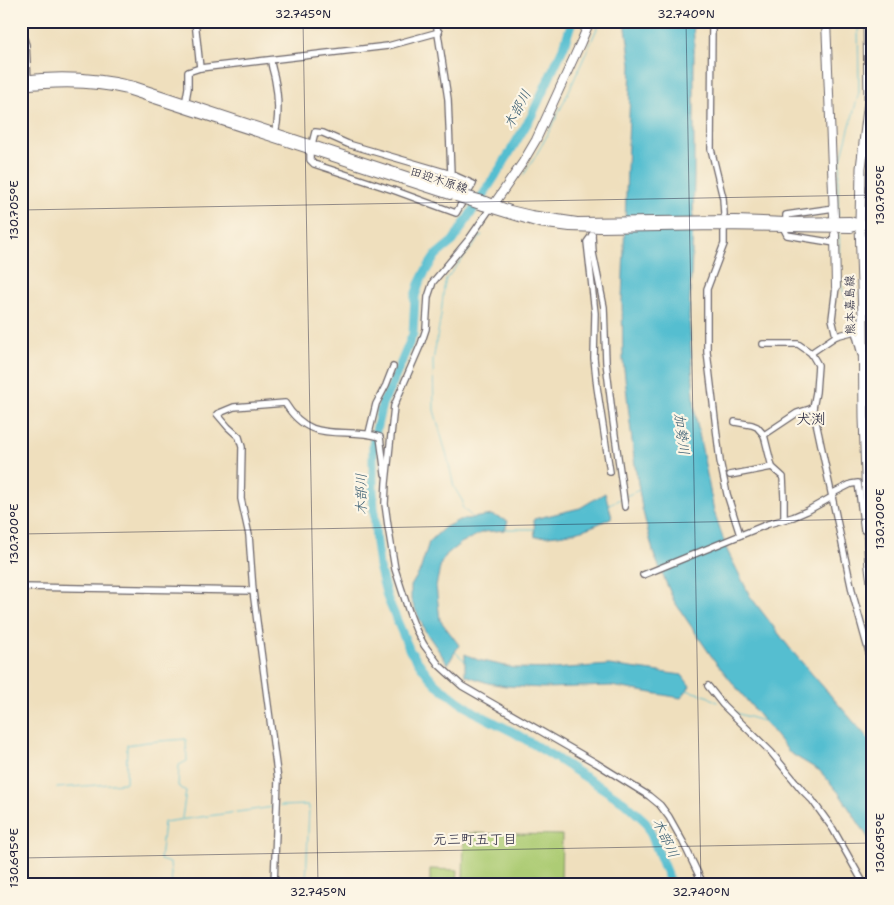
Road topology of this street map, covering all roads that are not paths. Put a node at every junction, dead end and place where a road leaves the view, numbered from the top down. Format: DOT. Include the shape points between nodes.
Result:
graph roads {
  1 [pos="28,21"];
  2 [pos="194,21"];
  3 [pos="436,21"];
  4 [pos="590,21"];
  5 [pos="712,21"];
  6 [pos="826,21"];
  7 [pos="868,21"];
  8 [pos="21,28"];
  9 [pos="439,32"];
  10 [pos="270,60"];
  11 [pos="200,68"];
  12 [pos="25,82"];
  13 [pos="185,105"];
  14 [pos="274,134"];
  15 [pos="309,146"];
  16 [pos="451,174"];
  17 [pos="489,205"];
  18 [pos="834,212"];
  19 [pos="724,214"];
  20 [pos="860,224"];
  21 [pos="872,224"];
  22 [pos="784,225"];
  23 [pos="724,231"];
  24 [pos="835,239"];
  25 [pos="836,287"];
  26 [pos="863,316"];
  27 [pos="855,331"];
  28 [pos="836,336"];
  29 [pos="763,344"];
  30 [pos="811,353"];
  31 [pos="863,364"];
  32 [pos="393,366"];
  33 [pos="813,408"];
  34 [pos="735,422"];
  35 [pos="370,434"];
  36 [pos="764,435"];
  37 [pos="772,467"];
  38 [pos="610,472"];
  39 [pos="730,475"];
  40 [pos="386,483"];
  41 [pos="832,496"];
  42 [pos="625,507"];
  43 [pos="784,518"];
  44 [pos="868,531"];
  45 [pos="740,535"];
  46 [pos="643,575"];
  47 [pos="21,588"];
  48 [pos="873,589"];
  49 [pos="253,591"];
  50 [pos="873,667"];
  51 [pos="708,686"];
  52 [pos="90,884"];
  53 [pos="114,884"];
  54 [pos="274,884"];
  55 [pos="703,884"];
  56 [pos="864,884"];
  1 -- 8 [label="street"];
  2 -- 11 [label="street"];
  3 -- 9 [label="street"];
  4 -- 17 [label="main road" via="536,140"];
  5 -- 19 [label="street" via="711,149 724,198"];
  6 -- 18 [label="main road"];
  7 -- 20 [label="main road, 熊本嘉島線" via="869,101 860,168"];
  8 -- 12 [label="street" via="26,46"];
  9 -- 10 [label="street" via="388,46"];
  9 -- 16 [label="street" via="448,99"];
  10 -- 11 [label="street"];
  10 -- 14 [label="street" via="276,89"];
  11 -- 13 [label="street" via="188,72"];
  12 -- 13 [label="main road, 田迎木原線" via="61,77 103,80 134,86"];
  13 -- 14 [label="main road, 田迎木原線"];
  14 -- 15 [label="main road, 田迎木原線"];
  15 -- 16 [label="street" via="315,132 323,133 348,144"];
  15 -- 16 [label="street" via="310,160 314,164 456,213 472,184"];
  15 -- 17 [label="main road, 田迎木原線, bridge"];
  17 -- 22 [label="main road, 田迎木原線" via="560,220 620,225"];
  17 -- 40 [label="street" via="469,239 433,282 428,297 426,329 394,406"];
  18 -- 22 [label="street" via="786,215"];
  20 -- 21 [label="main road, 田迎木原線"];
  20 -- 22 [label="main road, 田迎木原線"];
  20 -- 26 [label="main road, 熊本嘉島線"];
  22 -- 24 [label="street" via="787,235"];
  23 -- 45 [label="street" via="724,244 707,289 707,354 720,461"];
  24 -- 25 [label="main road"];
  25 -- 28 [label="street" via="832,319"];
  26 -- 27 [label="street"];
  26 -- 31 [label="main road, 熊本嘉島線"];
  27 -- 28 [label="street"];
  27 -- 31 [label="street"];
  28 -- 30 [label="street"];
  29 -- 30 [label="street" via="798,344"];
  30 -- 33 [label="street" via="818,365"];
  31 -- 44 [label="main road, 熊本嘉島線"];
  32 -- 35 [label="street" via="376,404"];
  33 -- 36 [label="street" via="797,413"];
  33 -- 41 [label="street"];
  34 -- 36 [label="street" via="757,427"];
  35 -- 40 [label="street" via="380,437"];
  35 -- 49 [label="street" via="314,429 292,414 285,403 234,407 217,414 239,437 242,447 241,499 249,535"];
  36 -- 37 [label="street"];
  37 -- 39 [label="street"];
  37 -- 43 [label="street" via="782,477"];
  38 -- 42 [label="street" via="594,358 595,313 587,242 592,235 604,307 612,421"];
  40 -- 55 [label="street" via="395,569 416,630 431,655 462,686 650,796 669,817"];
  41 -- 43 [label="street" via="807,511"];
  41 -- 44 [label="street" via="858,483 864,530"];
  41 -- 50 [label="street" via="853,595"];
  43 -- 45 [label="street"];
  44 -- 48 [label="main road, 熊本嘉島線"];
  45 -- 46 [label="street"];
  47 -- 49 [label="street"];
  49 -- 54 [label="street" via="278,780"];
  51 -- 56 [label="street" via="812,800 833,829"];
  52 -- 53 [label="street"];
}
